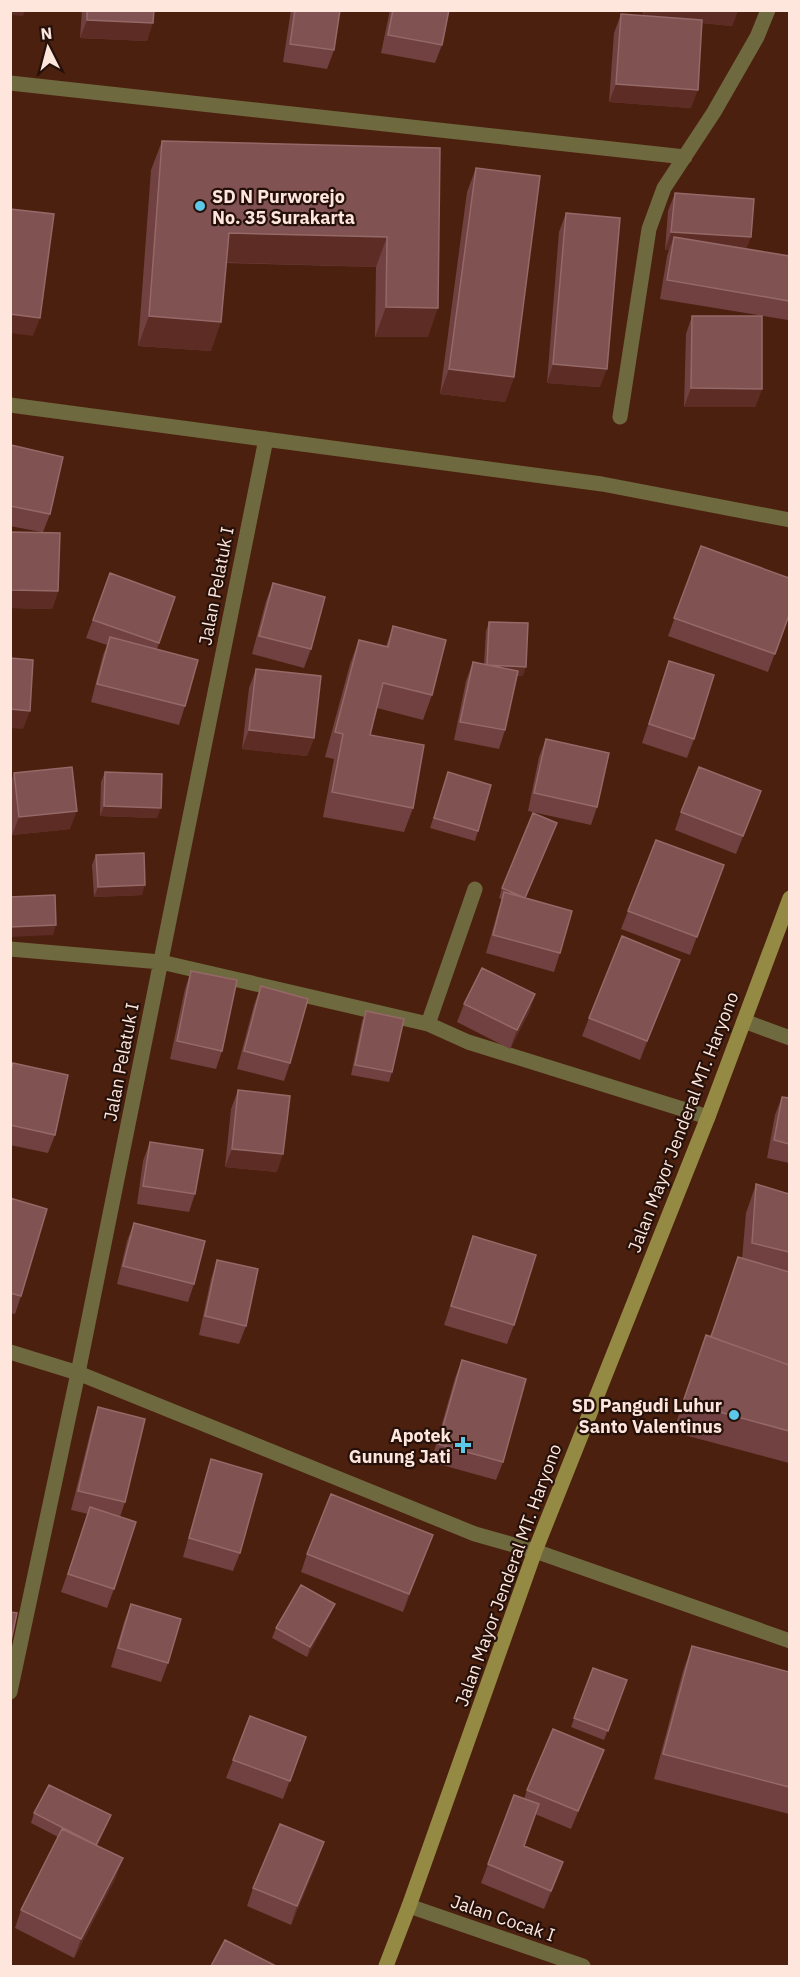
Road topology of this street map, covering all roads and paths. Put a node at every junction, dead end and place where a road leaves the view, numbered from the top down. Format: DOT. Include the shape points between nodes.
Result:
graph roads {
  1 [pos="768,10"];
  2 [pos="10,83"];
  3 [pos="685,157"];
  4 [pos="10,405"];
  5 [pos="620,417"];
  6 [pos="266,439"];
  7 [pos="788,521"];
  8 [pos="475,889"];
  9 [pos="789,898"];
  10 [pos="10,949"];
  11 [pos="161,962"];
  12 [pos="744,1021"];
  13 [pos="428,1024"];
  14 [pos="789,1038"];
  15 [pos="708,1117"];
  16 [pos="10,1352"];
  17 [pos="78,1373"];
  18 [pos="535,1551"];
  19 [pos="10,1615"];
  20 [pos="27,1615"];
  21 [pos="789,1641"];
  22 [pos="10,1692"];
  23 [pos="410,1906"];
  24 [pos="386,1966"];
  25 [pos="583,1966"];
  1 -- 3 [label="street" via="757,37"];
  2 -- 3 [label="street"];
  3 -- 5 [label="street" via="664,188 649,229"];
  4 -- 6 [label="street"];
  6 -- 7 [label="street" via="602,484"];
  6 -- 11 [label="street, Jalan Pelatuk I"];
  8 -- 13 [label="street"];
  9 -- 12 [label="main road, Jalan Mayor Jenderal MT. Haryono"];
  10 -- 11 [label="street"];
  11 -- 13 [label="street"];
  11 -- 17 [label="street, Jalan Pelatuk I"];
  12 -- 14 [label="street"];
  12 -- 15 [label="main road, Jalan Mayor Jenderal MT. Haryono"];
  13 -- 15 [label="street" via="468,1042"];
  15 -- 18 [label="main road, Jalan Mayor Jenderal MT. Haryono"];
  16 -- 17 [label="street"];
  17 -- 18 [label="street" via="475,1534"];
  17 -- 20 [label="street, Jalan Pelatuk I"];
  18 -- 21 [label="street"];
  18 -- 23 [label="main road, Jalan Mayor Jenderal MT. Haryono"];
  19 -- 20 [label="street"];
  20 -- 22 [label="street, Jalan Pelatuk I"];
  23 -- 24 [label="main road, Jalan Mayor Jenderal MT. Haryono"];
  23 -- 25 [label="street, Jalan Cocak I"];
}
